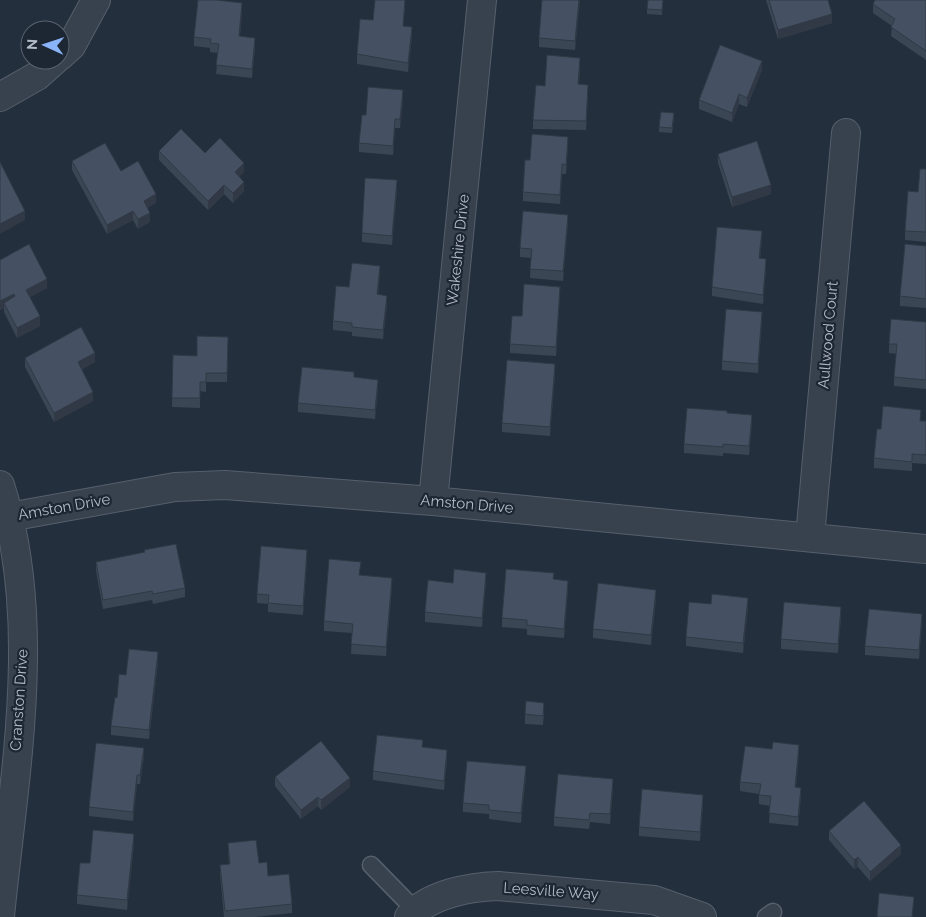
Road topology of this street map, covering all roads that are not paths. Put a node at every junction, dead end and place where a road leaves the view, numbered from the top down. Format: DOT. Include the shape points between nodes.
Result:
graph roads {
  1 [pos="96,0"];
  2 [pos="482,0"];
  3 [pos="70,48"];
  4 [pos="44,70"];
  5 [pos="0,97"];
  6 [pos="846,133"];
  7 [pos="0,485"];
  8 [pos="433,501"];
  9 [pos="9,517"];
  10 [pos="810,537"];
  11 [pos="926,549"];
  12 [pos="371,865"];
  13 [pos="412,914"];
  14 [pos="0,916"];
  15 [pos="701,916"];
  1 -- 3 [label="street"];
  2 -- 8 [label="street, Wakeshire Drive"];
  4 -- 5 [label="street"];
  6 -- 10 [label="street, Aullwood Court"];
  7 -- 9 [label="street, Cranston Drive"];
  8 -- 9 [label="street, Amston Drive" via="225,485 175,487"];
  8 -- 10 [label="street, Amston Drive"];
  9 -- 14 [label="street, Cranston Drive" via="20,586 24,669"];
  10 -- 11 [label="street, Amston Drive"];
  12 -- 13 [label="lane"];
  13 -- 15 [label="street, Leesville Way" via="452,893 498,886 654,900"];
}
